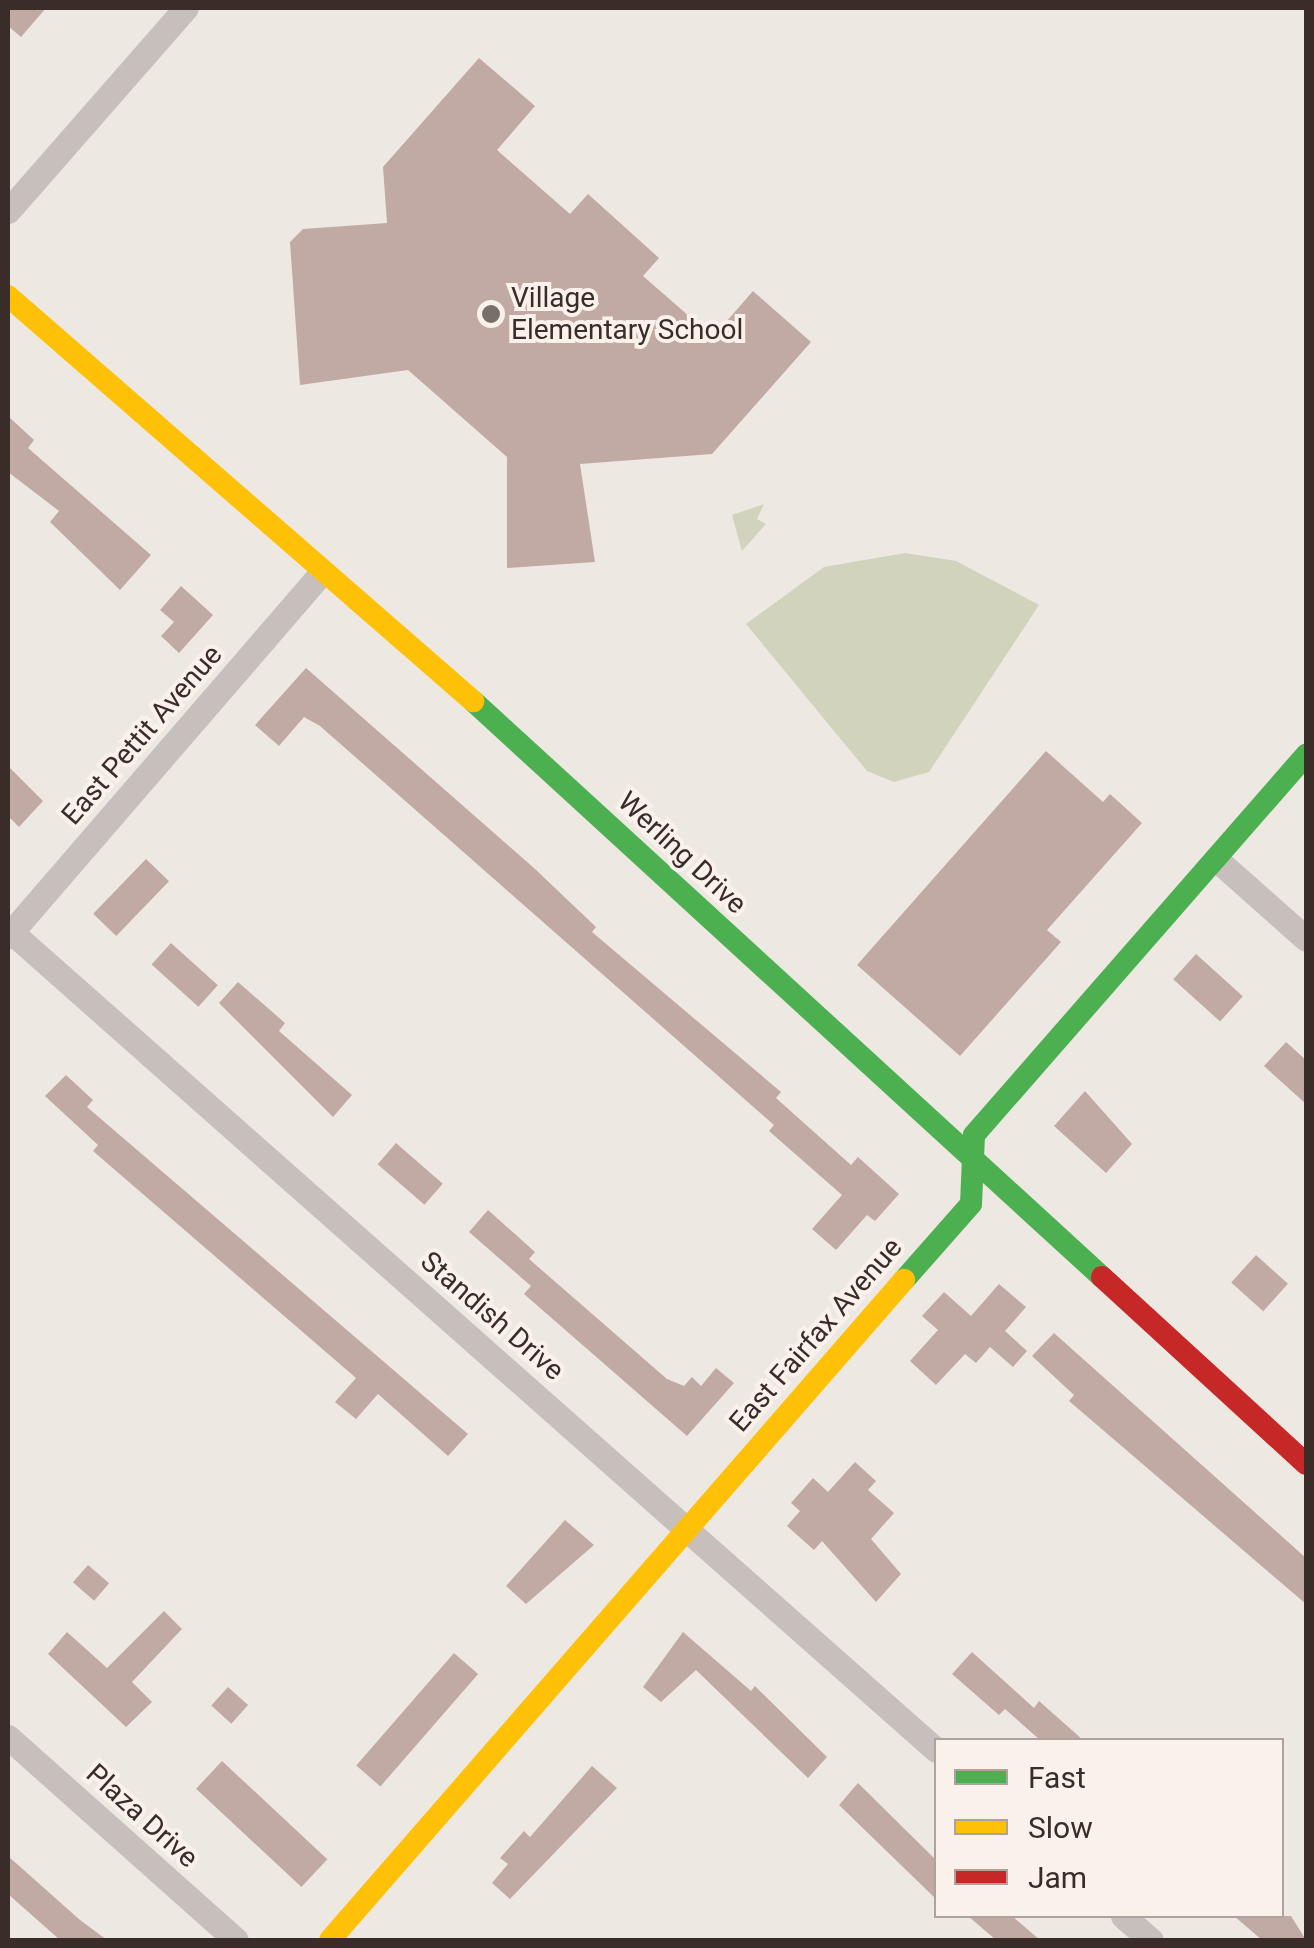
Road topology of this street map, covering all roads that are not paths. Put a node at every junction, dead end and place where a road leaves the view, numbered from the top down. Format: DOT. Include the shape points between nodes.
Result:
graph roads {
  1 [pos="184,8"];
  2 [pos="8,211"];
  3 [pos="8,296"];
  4 [pos="321,573"];
  5 [pos="1306,755"];
  6 [pos="1216,860"];
  7 [pos="9,932"];
  8 [pos="1306,939"];
  9 [pos="972,1164"];
  10 [pos="1306,1464"];
  11 [pos="688,1529"];
  12 [pos="8,1737"];
  13 [pos="934,1748"];
  14 [pos="1125,1918"];
  15 [pos="236,1940"];
  16 [pos="330,1940"];
  17 [pos="1151,1940"];
  1 -- 2 [label="street"];
  3 -- 4 [label="street, Werling Drive"];
  4 -- 7 [label="street, East Pettit Avenue"];
  4 -- 9 [label="street, Werling Drive" via="523,746"];
  5 -- 6 [label="street, East Fairfax Avenue"];
  6 -- 8 [label="street"];
  6 -- 9 [label="street, East Fairfax Avenue" via="974,1135"];
  7 -- 11 [label="street, Standish Drive"];
  9 -- 10 [label="street, Werling Drive"];
  9 -- 11 [label="street, East Fairfax Avenue" via="971,1204"];
  11 -- 13 [label="street, Standish Drive"];
  11 -- 16 [label="street, East Fairfax Avenue"];
  12 -- 15 [label="street, Plaza Drive"];
  14 -- 17 [label="street"];
}
